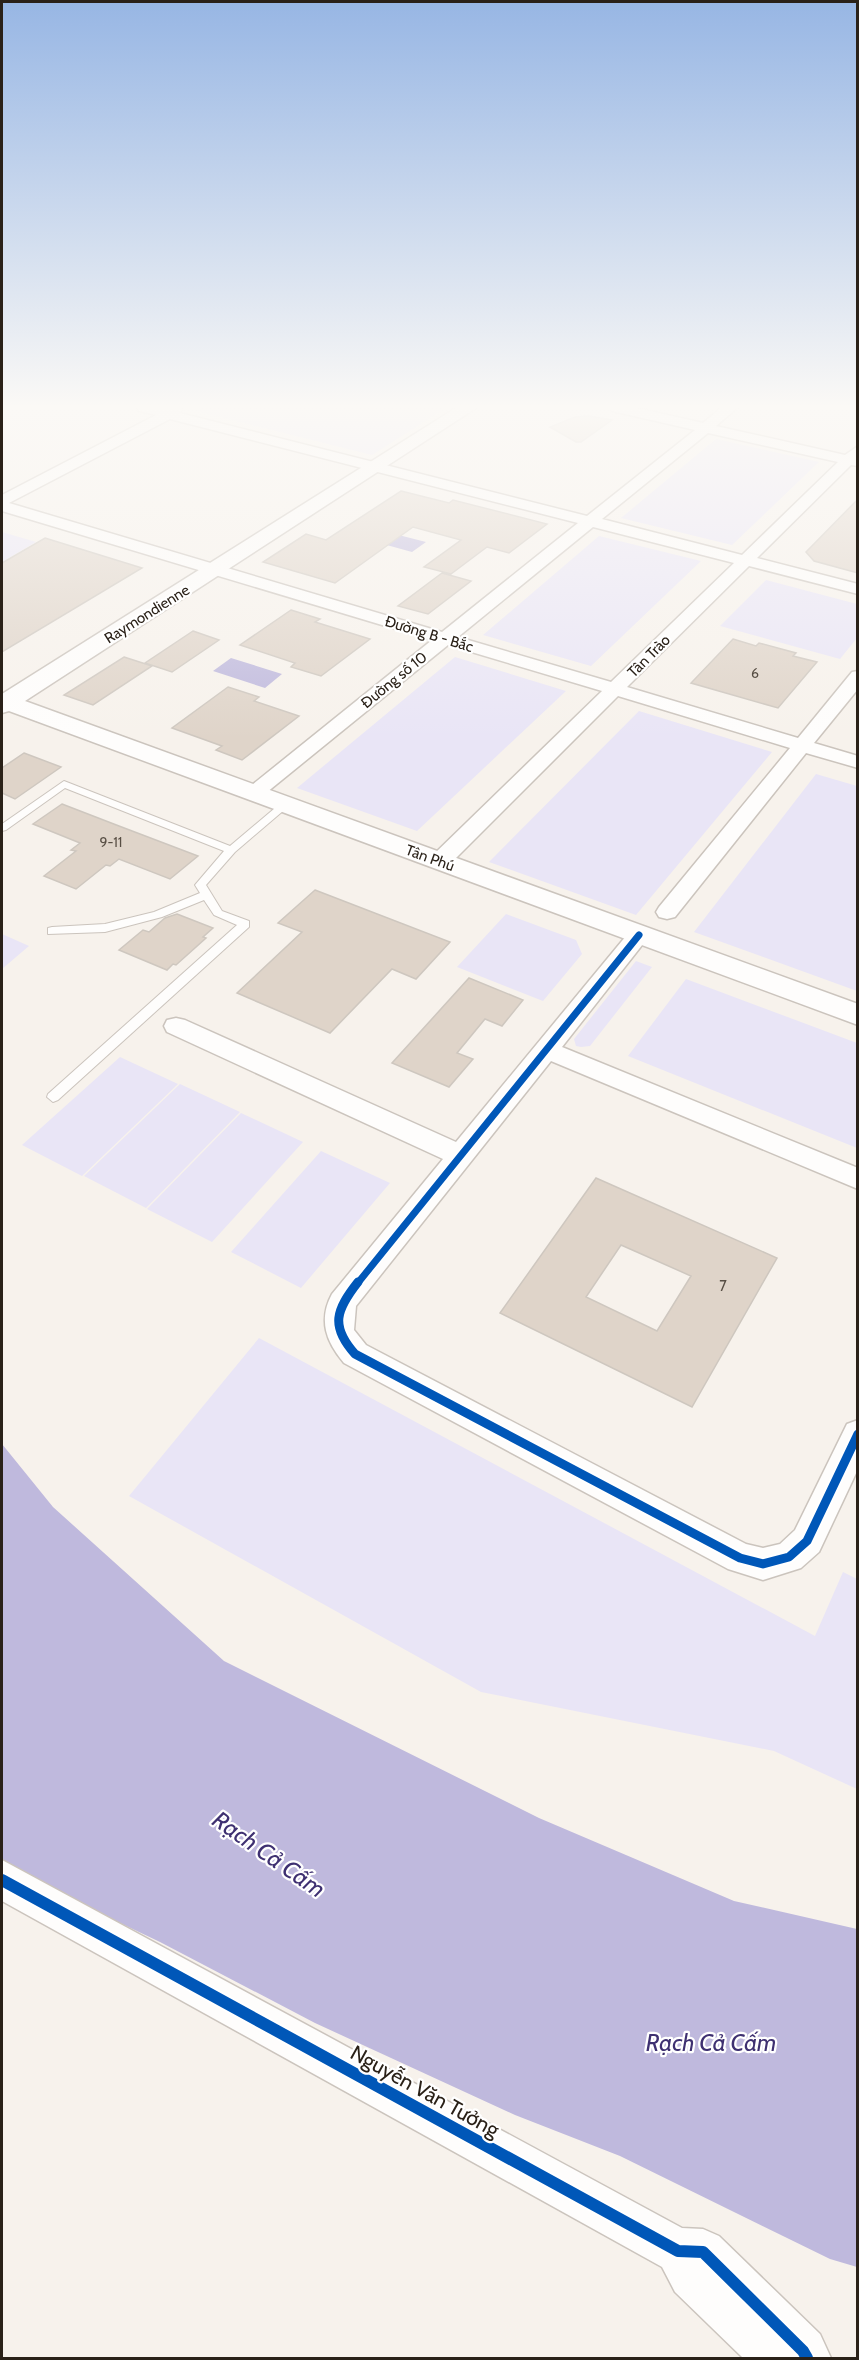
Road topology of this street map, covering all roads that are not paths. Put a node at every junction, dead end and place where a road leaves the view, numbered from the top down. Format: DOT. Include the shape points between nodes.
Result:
graph roads {
  1 [pos="43,518"];
  2 [pos="296,518"];
  3 [pos="580,518"];
  4 [pos="595,518"];
  5 [pos="790,518"];
  6 [pos="591,521"];
  7 [pos="745,561"];
  8 [pos="216,570"];
  9 [pos="858,589"];
  10 [pos="445,639"];
  11 [pos="858,676"];
  12 [pos="614,689"];
  13 [pos="3,703"];
  14 [pos="802,746"];
  15 [pos="858,762"];
  16 [pos="254,793"];
  17 [pos="285,805"];
  18 [pos="2,828"];
  19 [pos="231,850"];
  20 [pos="440,861"];
  21 [pos="206,896"];
  22 [pos="667,912"];
  23 [pos="52,931"];
  24 [pos="639,935"];
  25 [pos="858,1015"];
  26 [pos="176,1026"];
  27 [pos="547,1050"];
  28 [pos="53,1097"];
  29 [pos="459,1155"];
  30 [pos="858,1179"];
  31 [pos="858,1434"];
  32 [pos="2,1880"];
  33 [pos="797,2357"];
  1 -- 8 [label="street, Đường B - Bắc"];
  2 -- 8 [label="street, Raymondienne"];
  3 -- 6 [label="street"];
  4 -- 6 [label="street, Đường số 10"];
  5 -- 7 [label="street, Tân Trào"];
  6 -- 7 [label="street"];
  6 -- 10 [label="street, Đường số 10"];
  7 -- 9 [label="street"];
  7 -- 12 [label="street, Tân Trào"];
  8 -- 10 [label="street, Đường B - Bắc"];
  8 -- 13 [label="street, Raymondienne"];
  10 -- 12 [label="street, Đường B - Bắc"];
  10 -- 16 [label="street, Đường số 10"];
  11 -- 14 [label="street"];
  12 -- 14 [label="street, Đường B - Bắc"];
  12 -- 20 [label="street, Tân Trào"];
  13 -- 16 [label="street, Tân Phú"];
  14 -- 15 [label="street, Đường B - Bắc"];
  14 -- 22 [label="street"];
  16 -- 17 [label="street, Tân Phú"];
  17 -- 19 [label="lane"];
  17 -- 20 [label="street, Tân Phú"];
  18 -- 19 [label="lane" via="64,784"];
  19 -- 21 [label="lane" via="200,885"];
  20 -- 24 [label="street, Tân Phú"];
  21 -- 23 [label="lane" via="158,915 105,928"];
  21 -- 28 [label="lane" via="218,913 245,924"];
  24 -- 25 [label="street, Tân Phú"];
  24 -- 27 [label="street"];
  26 -- 29 [label="street"];
  27 -- 29 [label="street"];
  27 -- 30 [label="street"];
  29 -- 31 [label="street" via="342,1302 338,1321 341,1339 355,1354 740,1558 763,1564 789,1557 807,1541"];
  32 -- 33 [label="street, Nguyễn Văn Tưởng" via="678,2251 691,2276"];
}
